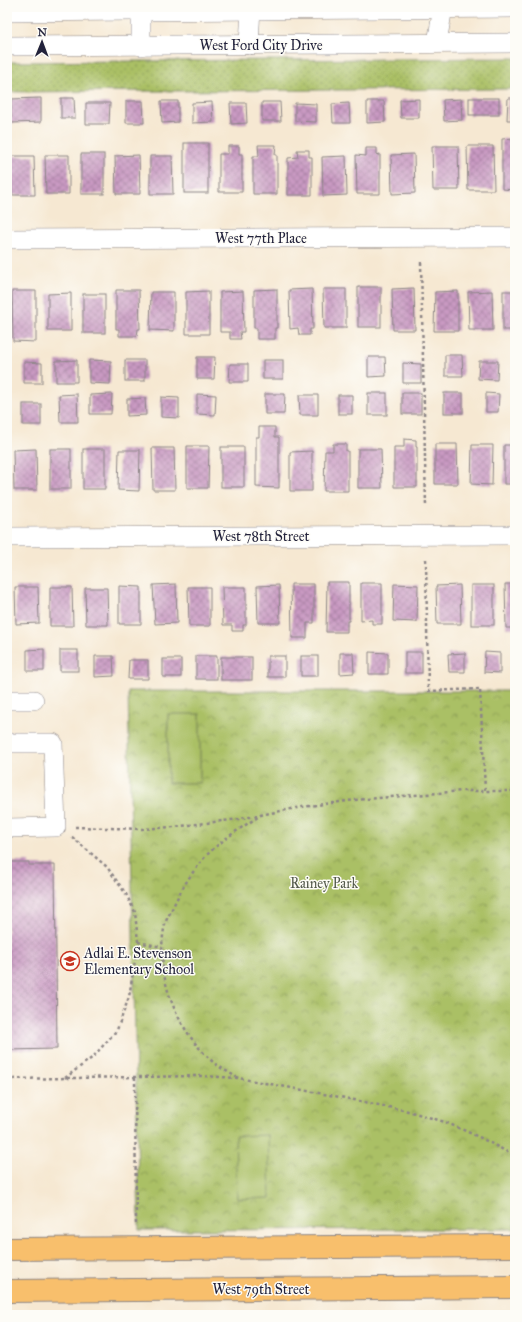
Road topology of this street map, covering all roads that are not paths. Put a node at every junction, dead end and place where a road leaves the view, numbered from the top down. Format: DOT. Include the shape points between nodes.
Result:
graph roads {
  1 [pos="251,8"];
  2 [pos="443,8"];
  3 [pos="515,8"];
  4 [pos="141,9"];
  5 [pos="7,12"];
  6 [pos="437,43"];
  7 [pos="515,43"];
  8 [pos="249,45"];
  9 [pos="7,46"];
  10 [pos="141,46"];
  11 [pos="515,237"];
  12 [pos="7,239"];
  13 [pos="515,535"];
  14 [pos="7,537"];
  15 [pos="7,700"];
  16 [pos="34,700"];
  17 [pos="7,743"];
  18 [pos="7,828"];
  19 [pos="515,1246"];
  20 [pos="7,1248"];
  21 [pos="515,1287"];
  22 [pos="7,1291"];
  1 -- 2 [label="street"];
  1 -- 4 [label="street"];
  1 -- 8 [label="street"];
  2 -- 3 [label="street"];
  2 -- 6 [label="street"];
  4 -- 5 [label="street"];
  4 -- 10 [label="street"];
  6 -- 7 [label="street, West Ford City Drive"];
  6 -- 8 [label="street, West Ford City Drive"];
  8 -- 10 [label="street, West Ford City Drive"];
  9 -- 10 [label="street, West Ford City Drive"];
  11 -- 12 [label="street, West 77th Place"];
  13 -- 14 [label="street, West 78th Street"];
  15 -- 16 [label="street"];
  17 -- 18 [label="street" via="53,743 56,827"];
  19 -- 20 [label="main road"];
  21 -- 22 [label="main road, West 79th Street"];
}
